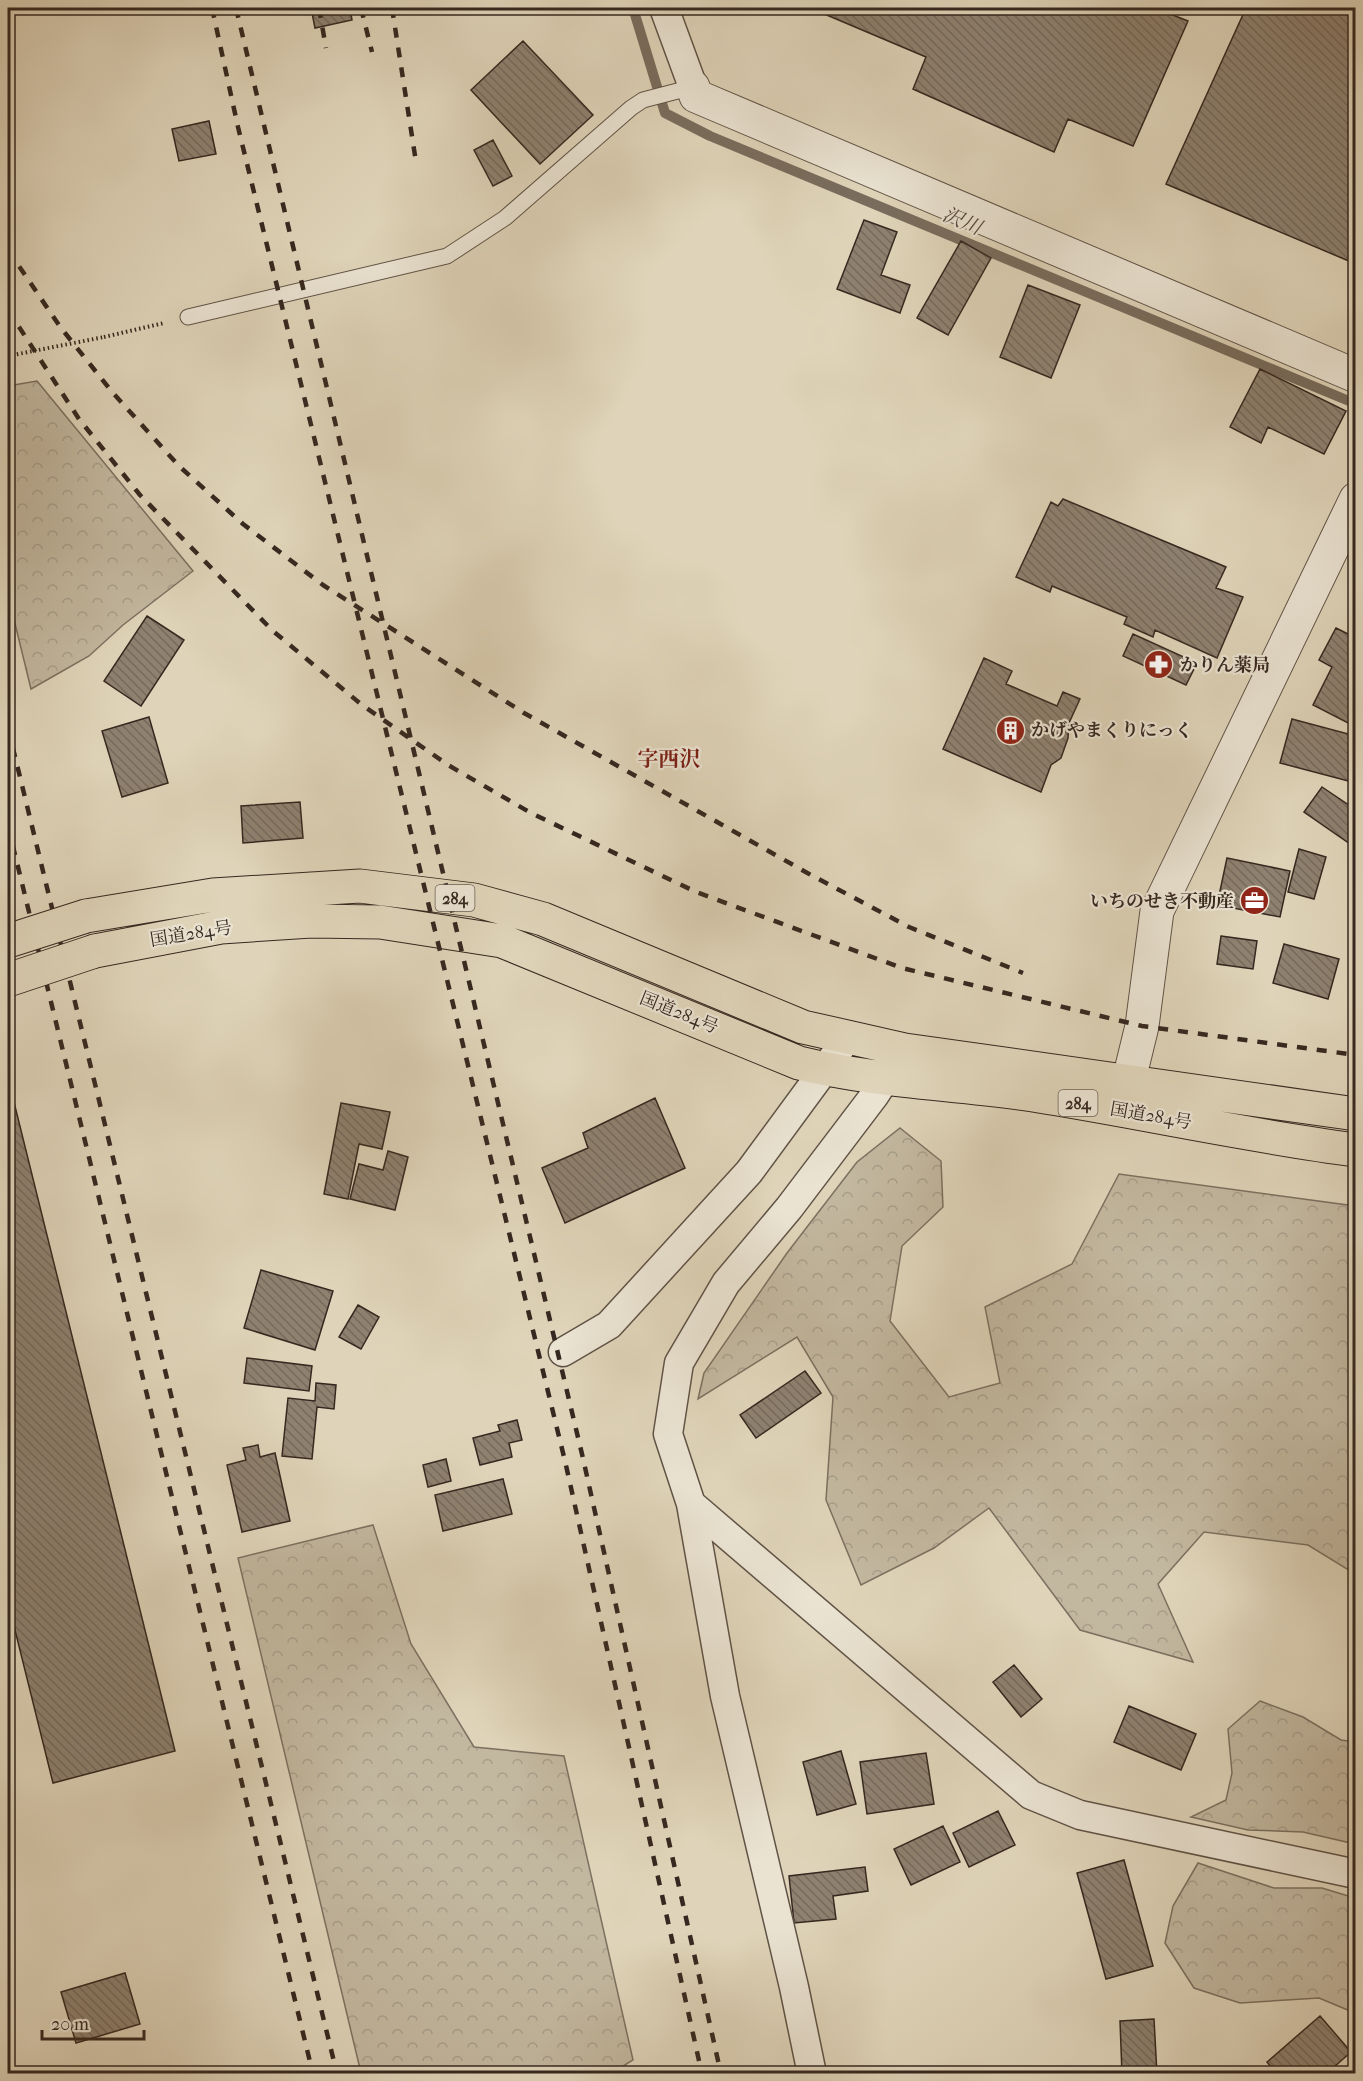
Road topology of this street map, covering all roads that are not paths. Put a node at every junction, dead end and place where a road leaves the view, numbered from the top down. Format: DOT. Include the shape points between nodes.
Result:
graph roads {
  1 [pos="664,8"];
  2 [pos="682,89"];
  3 [pos="188,317"];
  4 [pos="1356,376"];
  5 [pos="1356,498"];
  6 [pos="8,940"];
  7 [pos="8,980"];
  8 [pos="849,1036"];
  9 [pos="905,1050"];
  10 [pos="825,1069"];
  11 [pos="883,1079"];
  12 [pos="1124,1097"];
  13 [pos="1356,1114"];
  14 [pos="1356,1150"];
  15 [pos="562,1352"];
  16 [pos="691,1504"];
  17 [pos="1356,1874"];
  18 [pos="812,2073"];
  1 -- 2 [label="street"];
  2 -- 3 [label="lane" via="643,100 506,218 447,256"];
  2 -- 4 [label="street"];
  5 -- 12 [label="street" via="1157,911 1142,1026"];
  6 -- 8 [label="highway, 国道284号 / 284, bridge" via="86,916 213,895 360,886 474,900 543,919 803,1027"];
  7 -- 10 [label="highway, 国道284号 / 284, bridge" via="95,951 221,927 311,921 380,922 502,941 800,1063"];
  8 -- 9 [label="highway, 国道284号 / 284"];
  8 -- 10 [label="street"];
  9 -- 11 [label="street"];
  9 -- 12 [label="highway, 国道284号 / 284" via="1040,1068"];
  10 -- 11 [label="highway, 国道284号 / 284"];
  10 -- 15 [label="street" via="749,1172 636,1296 609,1325"];
  11 -- 12 [label="highway, 国道284号 / 284" via="1031,1095"];
  11 -- 16 [label="street" via="789,1208 726,1283 679,1363 668,1434"];
  12 -- 13 [label="highway, 国道284号 / 284"];
  12 -- 14 [label="highway, 国道284号 / 284"];
  16 -- 17 [label="street" via="1031,1795 1080,1815"];
  16 -- 18 [label="street" via="725,1696"];
}
